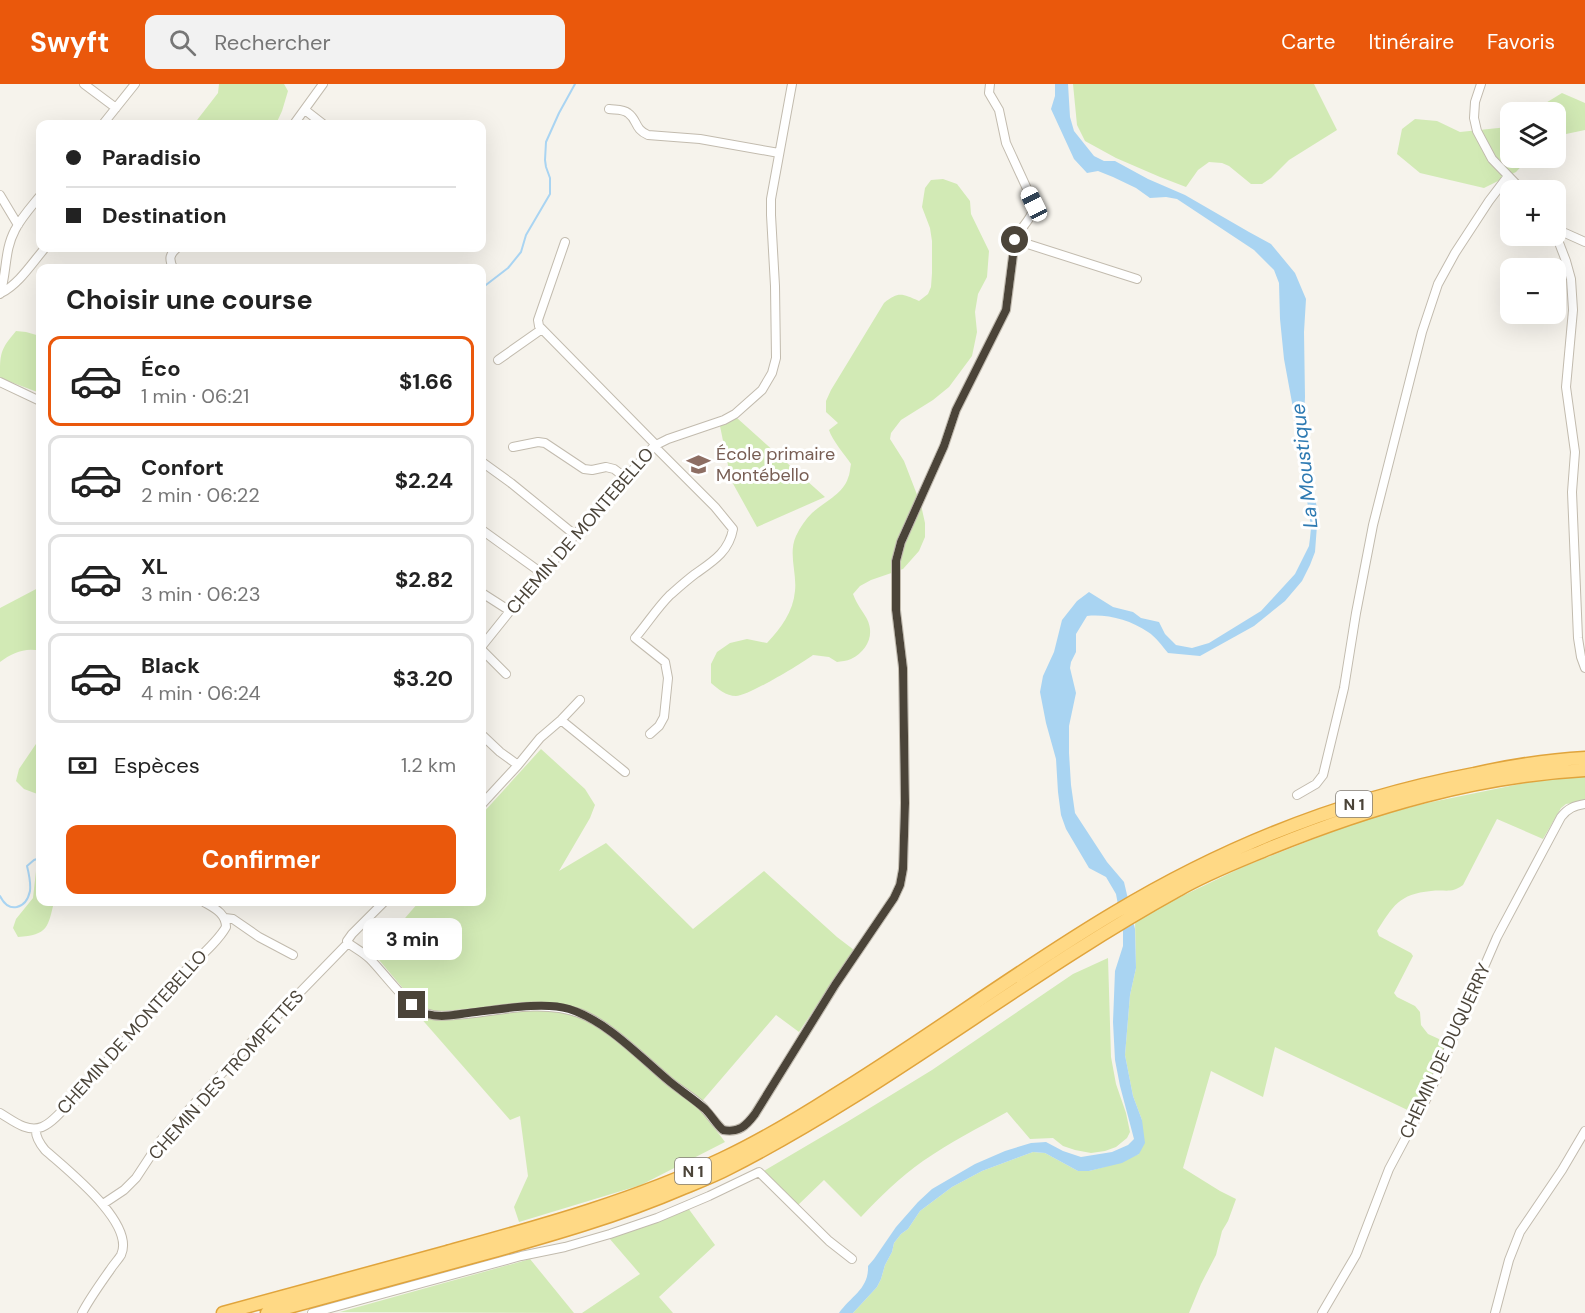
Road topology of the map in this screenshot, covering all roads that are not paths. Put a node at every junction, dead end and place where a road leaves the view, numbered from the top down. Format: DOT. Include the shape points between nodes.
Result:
graph roads {
  1 [pos="84,84"];
  2 [pos="135,84"];
  3 [pos="323,84"];
  4 [pos="792,84"];
  5 [pos="990,84"];
  6 [pos="1481,84"];
  7 [pos="116,108"];
  8 [pos="609,109"];
  9 [pos="305,110"];
  10 [pos="106,120"];
  11 [pos="297,120"];
  12 [pos="318,120"];
  13 [pos="779,153"];
  14 [pos="1508,176"];
  15 [pos="1512,180"];
  16 [pos="0,195"];
  17 [pos="36,201"];
  18 [pos="18,225"];
  19 [pos="1566,234"];
  20 [pos="1015,240"];
  21 [pos="565,242"];
  22 [pos="1585,242"];
  23 [pos="1560,246"];
  24 [pos="42,252"];
  25 [pos="1137,279"];
  26 [pos="0,294"];
  27 [pos="542,329"];
  28 [pos="498,360"];
  29 [pos="0,382"];
  30 [pos="36,399"];
  31 [pos="655,446"];
  32 [pos="513,447"];
  33 [pos="486,465"];
  34 [pos="626,478"];
  35 [pos="486,533"];
  36 [pos="575,535"];
  37 [pos="543,574"];
  38 [pos="486,596"];
  39 [pos="510,611"];
  40 [pos="486,643"];
  41 [pos="486,652"];
  42 [pos="1585,668"];
  43 [pos="506,674"];
  44 [pos="580,700"];
  45 [pos="561,720"];
  46 [pos="650,734"];
  47 [pos="486,738"];
  48 [pos="1585,758"];
  49 [pos="518,765"];
  50 [pos="1585,770"];
  51 [pos="625,772"];
  52 [pos="1297,795"];
  53 [pos="486,800"];
  54 [pos="1585,804"];
  55 [pos="210,906"];
  56 [pos="380,906"];
  57 [pos="225,918"];
  58 [pos="348,943"];
  59 [pos="293,955"];
  60 [pos="0,1113"];
  61 [pos="36,1129"];
  62 [pos="1585,1131"];
  63 [pos="103,1204"];
  64 [pos="852,1259"];
  65 [pos="82,1313"];
  66 [pos="224,1313"];
  67 [pos="267,1313"];
  68 [pos="312,1313"];
  69 [pos="1322,1313"];
  70 [pos="1495,1313"];
  1 -- 7 [label="street"];
  2 -- 7 [label="street"];
  3 -- 9 [label="street"];
  4 -- 13 [label="street, CHEMIN DE MONTEBELLO"];
  5 -- 20 [label="street" via="989,93 999,110 1006,143 1034,204 1034,212"];
  6 -- 14 [label="street" via="1475,102 1477,131 1491,159"];
  7 -- 10 [label="street"];
  8 -- 13 [label="street" via="627,112 641,132 648,135 700,139"];
  9 -- 11 [label="street"];
  9 -- 12 [label="street"];
  13 -- 31 [label="street, CHEMIN DE MONTEBELLO" via="771,200 776,358 772,373 762,390 735,414"];
  14 -- 15 [label="street"];
  14 -- 52 [label="street" via="1455,253 1438,284 1425,322 1373,525 1344,688 1323,775"];
  16 -- 18 [label="street"];
  17 -- 18 [label="street"];
  18 -- 26 [label="street"];
  19 -- 22 [label="street"];
  20 -- 25 [label="street"];
  20 -- 58 [label="street" via="1006,310 956,410 896,561 905,791 900,885 745,1126 736,1131 723,1130 697,1101 582,1014 550,1006 446,1016 425,1014 363,952"];
  21 -- 27 [label="street" via="538,320"];
  23 -- 42 [label="street" via="1571,279 1573,310 1566,387 1575,452 1572,502 1578,638"];
  24 -- 26 [label="street"];
  27 -- 28 [label="street"];
  27 -- 31 [label="street"];
  29 -- 30 [label="street"];
  31 -- 34 [label="street, CHEMIN DE MONTEBELLO"];
  31 -- 46 [label="street" via="733,530 729,544 716,559 670,596 635,638 665,662 668,678 664,717"];
  32 -- 34 [label="street" via="544,443 584,469 606,466"];
  33 -- 36 [label="street"];
  34 -- 36 [label="street, CHEMIN DE MONTEBELLO"];
  35 -- 37 [label="street"];
  36 -- 37 [label="street, CHEMIN DE MONTEBELLO"];
  37 -- 39 [label="street, CHEMIN DE MONTEBELLO"];
  38 -- 39 [label="street"];
  39 -- 40 [label="street, CHEMIN DE MONTEBELLO"];
  41 -- 43 [label="street"];
  44 -- 45 [label="street"];
  45 -- 49 [label="street"];
  45 -- 51 [label="street"];
  47 -- 49 [label="street"];
  48 -- 66 [label="highway, N 1" via="1436,781 1304,821 1176,877 1111,914 871,1073 723,1158 642,1193 553,1223"];
  49 -- 53 [label="street"];
  50 -- 67 [label="highway, N 1" via="1437,792 1305,833 1181,888 1139,912 853,1098 725,1170 646,1204 556,1234"];
  54 -- 69 [label="street, CHEMIN DE DUQUERRY" via="1566,810 1561,817 1497,937 1429,1094 1389,1169 1356,1255"];
  55 -- 57 [label="street"];
  56 -- 58 [label="street, CHEMIN DES TROMPETTES"];
  57 -- 59 [label="street"];
  57 -- 61 [label="street, CHEMIN DE MONTEBELLO" via="222,934 59,1113"];
  58 -- 63 [label="street, CHEMIN DES TROMPETTES" via="161,1140 136,1178"];
  60 -- 61 [label="street"];
  61 -- 63 [label="street" via="45,1150"];
  62 -- 70 [label="street" via="1520,1232"];
  63 -- 65 [label="street" via="123,1244 121,1254"];
  64 -- 68 [label="street" via="759,1172 710,1196 610,1234"];
}
